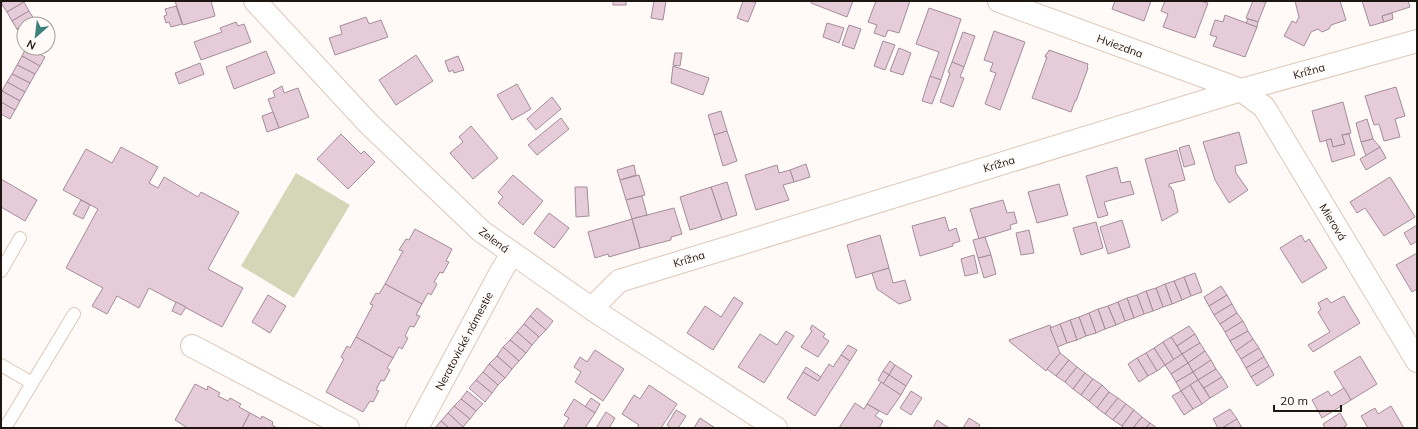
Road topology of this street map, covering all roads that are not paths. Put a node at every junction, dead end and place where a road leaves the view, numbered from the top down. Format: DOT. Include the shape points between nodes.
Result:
graph roads {
  1 [pos="255,1"];
  2 [pos="999,1"];
  3 [pos="1417,41"];
  4 [pos="1241,90"];
  5 [pos="20,238"];
  6 [pos="512,254"];
  7 [pos="1,271"];
  8 [pos="594,311"];
  9 [pos="74,314"];
  10 [pos="192,346"];
  11 [pos="1417,361"];
  12 [pos="1,364"];
  13 [pos="32,383"];
  14 [pos="5,428"];
  15 [pos="348,428"];
  16 [pos="417,428"];
  17 [pos="776,428"];
  1 -- 6 [label="street, Zelená" via="369,124 481,231"];
  2 -- 4 [label="street, Hviezdna"];
  3 -- 4 [label="street, Krížna"];
  4 -- 8 [label="street, Krížna" via="619,280 600,300"];
  4 -- 11 [label="street, Mierová" via="1264,107"];
  5 -- 7 [label="lane"];
  6 -- 8 [label="street, Zelená"];
  6 -- 16 [label="street, Neratovické námestie"];
  8 -- 17 [label="street, Zelená"];
  9 -- 13 [label="lane"];
  10 -- 15 [label="street"];
  12 -- 13 [label="lane"];
  13 -- 14 [label="lane"];
}
